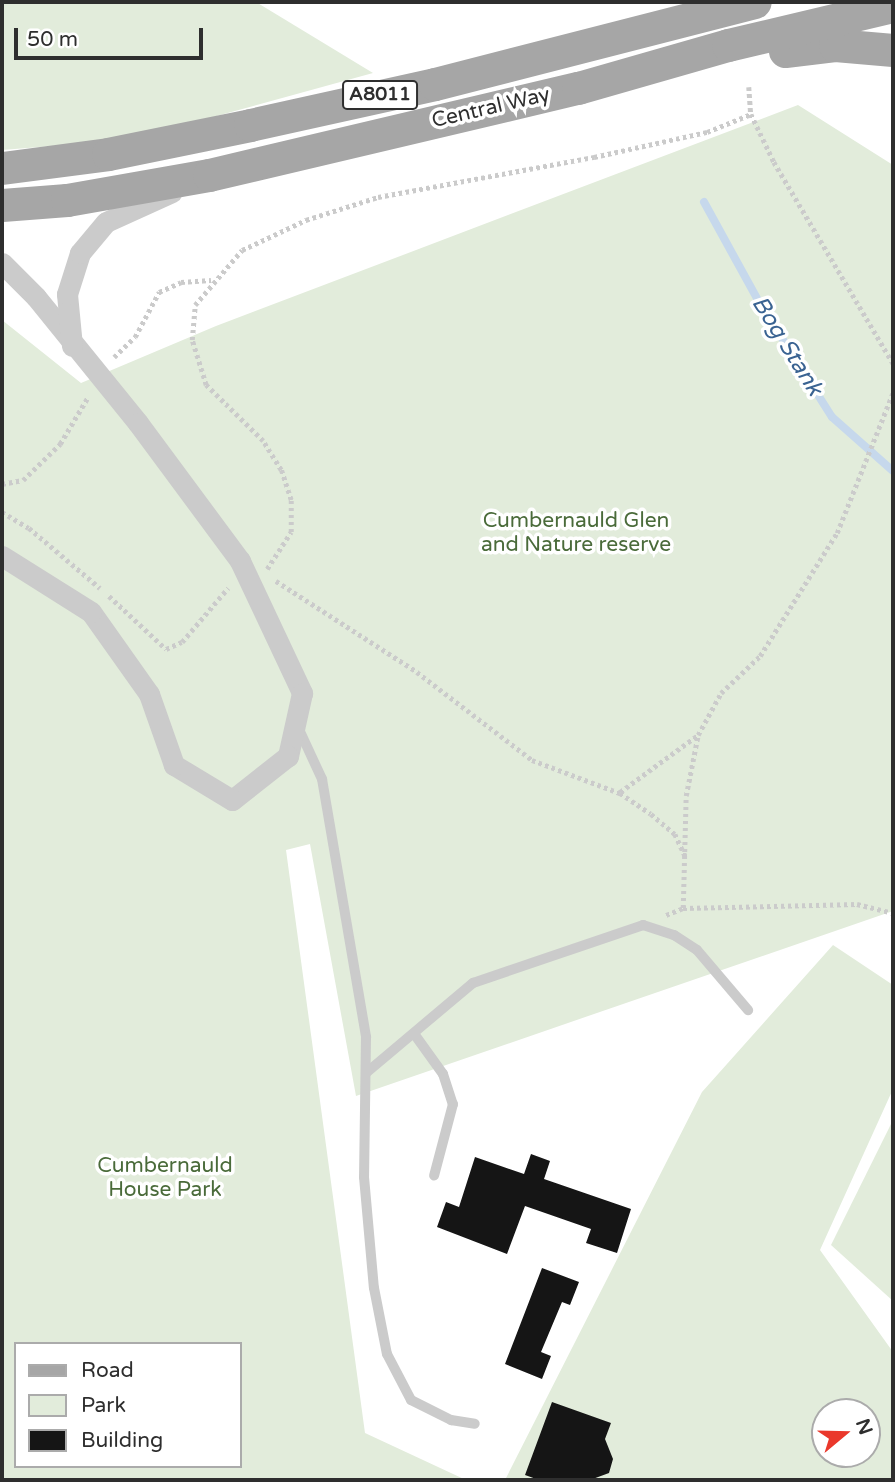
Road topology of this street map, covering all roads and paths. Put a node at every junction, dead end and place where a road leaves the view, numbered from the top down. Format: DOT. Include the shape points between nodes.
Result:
graph roads {
  1 [pos="755,2"];
  2 [pos="893,6"];
  3 [pos="893,50"];
  4 [pos="749,87"];
  5 [pos="578,88"];
  6 [pos="751,114"];
  7 [pos="2,169"];
  8 [pos="209,175"];
  9 [pos="2,205"];
  10 [pos="2,262"];
  11 [pos="212,281"];
  12 [pos="72,346"];
  13 [pos="893,363"];
  14 [pos="96,374"];
  15 [pos="893,392"];
  16 [pos="2,484"];
  17 [pos="2,512"];
  18 [pos="2,556"];
  19 [pos="244,569"];
  20 [pos="296,723"];
  21 [pos="698,735"];
  22 [pos="620,793"];
  23 [pos="686,859"];
  24 [pos="683,908"];
  25 [pos="893,913"];
  26 [pos="643,925"];
  27 [pos="748,1010"];
  28 [pos="415,1035"];
  29 [pos="366,1073"];
  30 [pos="434,1176"];
  31 [pos="475,1424"];
  1 -- 7 [label="main road, Central Way / A8011" via="447,81 167,143"];
  2 -- 5 [label="main road, Central Way / A8011" via="728,45"];
  3 -- 5 [label="main road" via="870,45 813,46"];
  4 -- 6 [label="path"];
  5 -- 8 [label="main road, Central Way / A8011"];
  6 -- 11 [label="path" via="707,132 378,197 306,220 242,250"];
  6 -- 13 [label="path" via="774,162"];
  8 -- 9 [label="main road, Central Way / A8011" via="68,200"];
  8 -- 12 [label="street" via="106,222 80,253 67,295"];
  10 -- 12 [label="street" via="36,297"];
  11 -- 14 [label="path" via="181,282 159,292 135,337"];
  11 -- 22 [label="path" via="195,305 192,340 205,385 263,441 281,470 291,500 291,532 264,575 362,633 532,760"];
  12 -- 14 [label="street"];
  14 -- 16 [label="path" via="60,444 23,480"];
  14 -- 19 [label="street" via="138,423"];
  15 -- 21 [label="path" via="837,533 760,656 721,693"];
  17 -- 19 [label="path" via="29,528 166,649 181,642"];
  18 -- 20 [label="street" via="91,612 149,694 174,765 232,800 288,756"];
  19 -- 20 [label="street" via="303,694"];
  20 -- 29 [label="lane" via="322,779 366,1037"];
  21 -- 22 [label="path"];
  21 -- 23 [label="path" via="686,796"];
  22 -- 23 [label="path" via="675,834"];
  23 -- 24 [label="path"];
  24 -- 25 [label="path" via="857,904"];
  24 -- 26 [label="path"];
  26 -- 27 [label="lane" via="674,935 697,950"];
  26 -- 28 [label="lane" via="473,983"];
  28 -- 29 [label="lane"];
  28 -- 30 [label="lane" via="443,1074 453,1104"];
  29 -- 31 [label="lane" via="364,1177 374,1288 387,1354 411,1400 451,1420"];
}
